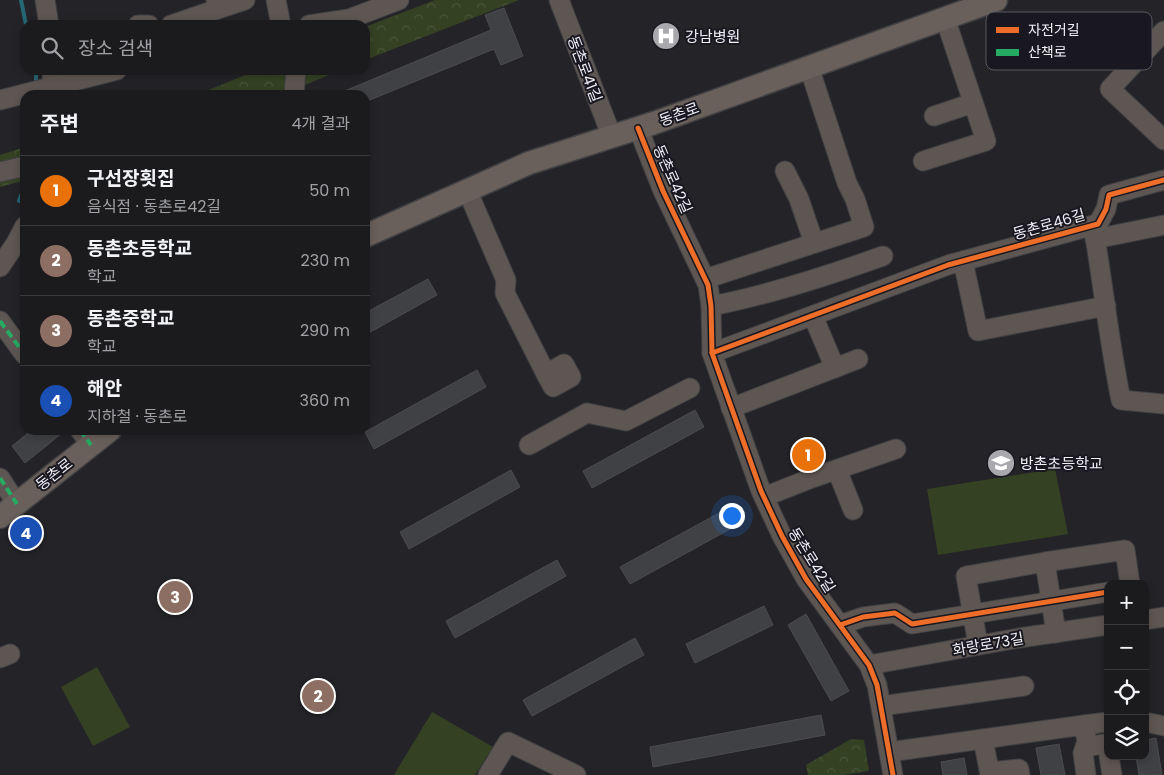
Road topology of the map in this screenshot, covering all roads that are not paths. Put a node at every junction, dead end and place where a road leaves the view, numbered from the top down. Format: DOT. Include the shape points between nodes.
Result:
graph roads {
  1 [pos="45,0"];
  2 [pos="245,0"];
  3 [pos="276,0"];
  4 [pos="399,0"];
  5 [pos="559,0"];
  6 [pos="996,0"];
  7 [pos="217,4"];
  8 [pos="945,18"];
  9 [pos="48,20"];
  10 [pos="182,20"];
  11 [pos="280,20"];
  12 [pos="342,20"];
  13 [pos="1164,31"];
  14 [pos="1152,44"];
  15 [pos="809,67"];
  16 [pos="1128,70"];
  17 [pos="94,75"];
  18 [pos="296,75"];
  19 [pos="52,84"];
  20 [pos="32,90"];
  21 [pos="294,90"];
  22 [pos="20,94"];
  23 [pos="0,100"];
  24 [pos="974,103"];
  25 [pos="934,116"];
  26 [pos="638,128"];
  27 [pos="612,138"];
  28 [pos="1164,140"];
  29 [pos="923,161"];
  30 [pos="20,167"];
  31 [pos="785,171"];
  32 [pos="0,172"];
  33 [pos="1164,180"];
  34 [pos="468,190"];
  35 [pos="1164,225"];
  36 [pos="1094,232"];
  37 [pos="370,233"];
  38 [pos="814,243"];
  39 [pos="20,248"];
  40 [pos="882,256"];
  41 [pos="963,261"];
  42 [pos="0,267"];
  43 [pos="705,279"];
  44 [pos="711,306"];
  45 [pos="1106,306"];
  46 [pos="813,316"];
  47 [pos="0,321"];
  48 [pos="20,348"];
  49 [pos="712,354"];
  50 [pos="858,359"];
  51 [pos="835,368"];
  52 [pos="546,374"];
  53 [pos="690,388"];
  54 [pos="1164,404"];
  55 [pos="731,408"];
  56 [pos="86,438"];
  57 [pos="529,445"];
  58 [pos="896,449"];
  59 [pos="837,470"];
  60 [pos="0,478"];
  61 [pos="764,497"];
  62 [pos="853,510"];
  63 [pos="8,511"];
  64 [pos="1045,562"];
  65 [pos="1129,580"];
  66 [pos="1104,593"];
  67 [pos="1051,601"];
  68 [pos="973,614"];
  69 [pos="1164,617"];
  70 [pos="1149,619"];
  71 [pos="840,625"];
  72 [pos="1104,626"];
  73 [pos="1056,633"];
  74 [pos="978,645"];
  75 [pos="869,665"];
  76 [pos="1024,686"];
  77 [pos="881,706"];
  78 [pos="1104,722"];
  79 [pos="1149,723"];
  80 [pos="1084,725"];
  81 [pos="1164,726"];
  82 [pos="983,739"];
  83 [pos="1104,744"];
  84 [pos="1085,747"];
  85 [pos="889,752"];
  86 [pos="1110,760"];
  87 [pos="990,774"];
  88 [pos="488,775"];
  89 [pos="576,775"];
  90 [pos="893,775"];
  91 [pos="1020,775"];
  92 [pos="1086,775"];
  93 [pos="1112,775"];
  1 -- 9 [label="street"];
  2 -- 7 [label="street"];
  3 -- 11 [label="street"];
  4 -- 12 [label="street"];
  5 -- 27 [label="street, 동촌로41길"];
  6 -- 8 [label="main road, 동촌로"];
  7 -- 10 [label="street"];
  8 -- 15 [label="main road, 동촌로"];
  8 -- 24 [label="street"];
  13 -- 14 [label="street"];
  15 -- 26 [label="main road, 동촌로"];
  15 -- 38 [label="street" via="864,227"];
  16 -- 28 [label="street" via="1110,89"];
  17 -- 19 [label="street"];
  18 -- 21 [label="street"];
  19 -- 20 [label="street"];
  22 -- 23 [label="street"];
  24 -- 25 [label="street"];
  24 -- 29 [label="street" via="986,140"];
  26 -- 27 [label="main road, 동촌로"];
  26 -- 43 [label="street, 동촌로42길" via="663,192"];
  27 -- 34 [label="main road, 동촌로" via="529,163"];
  30 -- 32 [label="street"];
  31 -- 38 [label="street" via="799,199"];
  33 -- 36 [label="street, 동촌로46길" via="1109,195"];
  34 -- 37 [label="main road, 동촌로"];
  34 -- 52 [label="street" via="506,280 504,293"];
  35 -- 36 [label="street"];
  36 -- 41 [label="street, 동촌로46길"];
  36 -- 45 [label="street"];
  38 -- 43 [label="street"];
  39 -- 42 [label="street"];
  40 -- 44 [label="street" via="805,282"];
  41 -- 45 [label="street" via="978,331"];
  41 -- 46 [label="street, 동촌로46길"];
  43 -- 44 [label="street, 동촌로42길"];
  44 -- 49 [label="street, 동촌로42길"];
  45 -- 54 [label="street" via="1121,400"];
  46 -- 49 [label="street"];
  46 -- 51 [label="street"];
  47 -- 48 [label="street"];
  49 -- 55 [label="street, 동촌로42길"];
  50 -- 51 [label="street"];
  51 -- 55 [label="street"];
  53 -- 57 [label="street" via="626,421 587,413"];
  55 -- 61 [label="street, 동촌로42길"];
  56 -- 63 [label="main road, 동촌로"];
  58 -- 59 [label="street"];
  59 -- 61 [label="street"];
  59 -- 62 [label="street"];
  60 -- 63 [label="street, 동촌로"];
  61 -- 71 [label="street, 동촌로42길" via="806,579"];
  64 -- 65 [label="street" via="1125,550"];
  64 -- 67 [label="street"];
  64 -- 68 [label="street" via="966,576"];
  66 -- 67 [label="street"];
  67 -- 68 [label="street"];
  67 -- 73 [label="street"];
  68 -- 71 [label="street" via="912,624 895,613 863,617"];
  68 -- 74 [label="street"];
  69 -- 70 [label="street"];
  71 -- 75 [label="street, 동촌로42길"];
  72 -- 73 [label="street, 화랑로73길"];
  73 -- 74 [label="street, 화랑로73길"];
  74 -- 75 [label="street, 화랑로73길"];
  75 -- 77 [label="street, 동촌로42길"];
  76 -- 77 [label="street"];
  77 -- 85 [label="street, 동촌로42길"];
  78 -- 80 [label="street"];
  79 -- 81 [label="street"];
  80 -- 82 [label="street"];
  80 -- 84 [label="street" via="1088,742"];
  82 -- 85 [label="street"];
  82 -- 87 [label="street"];
  83 -- 84 [label="street"];
  84 -- 92 [label="street" via="1082,753"];
  85 -- 90 [label="street, 동촌로42길"];
  86 -- 93 [label="street"];
  87 -- 91 [label="street" via="1019,769"];
  88 -- 89 [label="street" via="508,742"];
}
